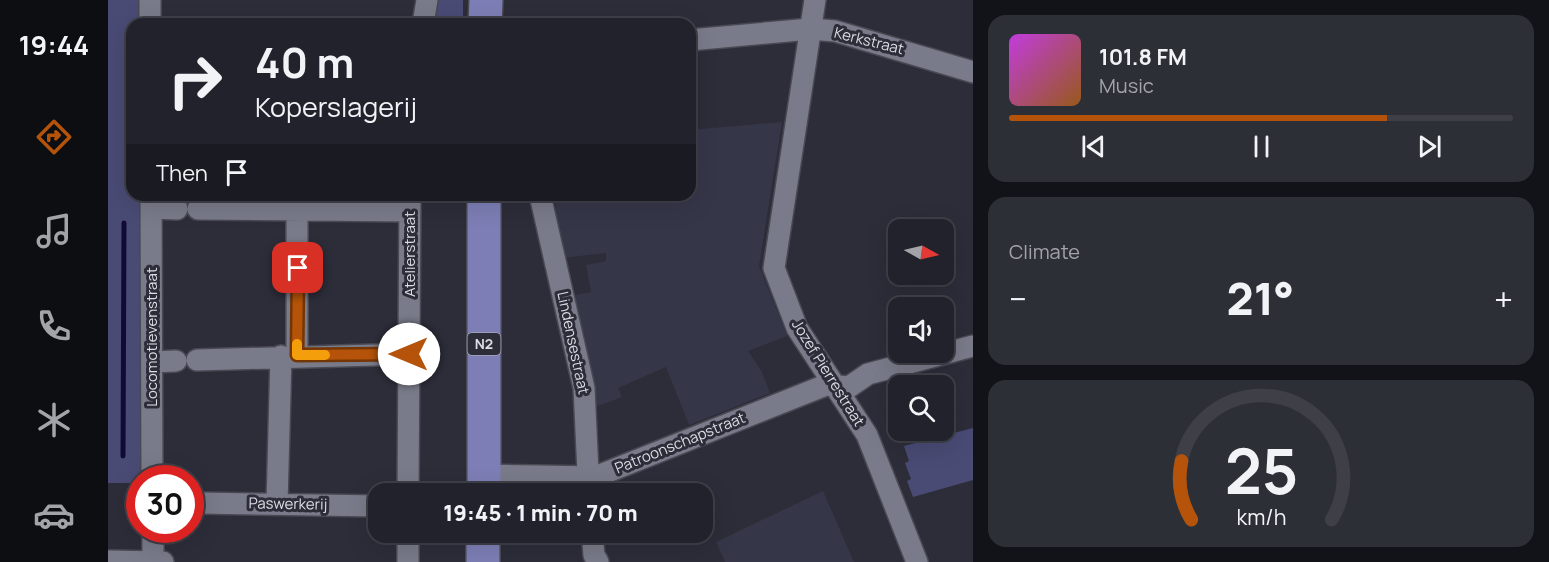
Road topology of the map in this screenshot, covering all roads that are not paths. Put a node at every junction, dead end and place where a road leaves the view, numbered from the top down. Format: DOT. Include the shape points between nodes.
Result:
graph roads {
  1 [pos="150,0"];
  2 [pos="427,0"];
  3 [pos="486,0"];
  4 [pos="815,0"];
  5 [pos="150,18"];
  6 [pos="424,18"];
  7 [pos="486,18"];
  8 [pos="810,29"];
  9 [pos="696,39"];
  10 [pos="973,72"];
  11 [pos="484,201"];
  12 [pos="541,201"];
  13 [pos="151,202"];
  14 [pos="410,203"];
  15 [pos="177,209"];
  16 [pos="198,209"];
  17 [pos="297,209"];
  18 [pos="973,346"];
  19 [pos="409,354"];
  20 [pos="289,356"];
  21 [pos="176,360"];
  22 [pos="197,360"];
  23 [pos="152,362"];
  24 [pos="837,387"];
  25 [pos="152,465"];
  26 [pos="408,483"];
  27 [pos="484,483"];
  28 [pos="589,483"];
  29 [pos="592,483"];
  30 [pos="204,503"];
  31 [pos="277,503"];
  32 [pos="368,506"];
  33 [pos="153,543"];
  34 [pos="408,543"];
  35 [pos="483,543"];
  36 [pos="593,543"];
  37 [pos="108,561"];
  38 [pos="153,561"];
  39 [pos="163,562"];
  40 [pos="408,562"];
  41 [pos="483,562"];
  42 [pos="598,562"];
  43 [pos="917,562"];
  1 -- 5 [label="street"];
  2 -- 6 [label="street"];
  3 -- 7 [label="main road"];
  4 -- 8 [label="street, Jozef Pierrestraat"];
  8 -- 9 [label="street, Kerkstraat"];
  8 -- 10 [label="street, Kerkstraat" via="835,31"];
  8 -- 24 [label="street, Jozef Pierrestraat" via="774,268 796,328"];
  11 -- 27 [label="main road, N2"];
  12 -- 28 [label="street, Lindensestraat" via="584,388"];
  13 -- 15 [label="street"];
  13 -- 23 [label="street, Locomotievenstraat"];
  14 -- 17 [label="street"];
  14 -- 19 [label="street, Atelierstraat"];
  16 -- 17 [label="street"];
  17 -- 20 [label="street"];
  18 -- 24 [label="street, Patroonschapstraat" via="868,374 849,387"];
  19 -- 20 [label="street"];
  19 -- 26 [label="street, Atelierstraat"];
  20 -- 22 [label="street"];
  20 -- 31 [label="street"];
  21 -- 23 [label="street"];
  23 -- 25 [label="street, Locomotievenstraat"];
  24 -- 29 [label="street, Patroonschapstraat" via="826,385 604,474"];
  24 -- 43 [label="street, Jozef Pierrestraat" via="867,435 901,507"];
  30 -- 31 [label="street, Paswerkerij"];
  31 -- 32 [label="street, Paswerkerij"];
  33 -- 38 [label="street"];
  34 -- 40 [label="street"];
  35 -- 41 [label="main road"];
  36 -- 42 [label="street"];
  37 -- 38 [label="street"];
  38 -- 39 [label="street"];
}
